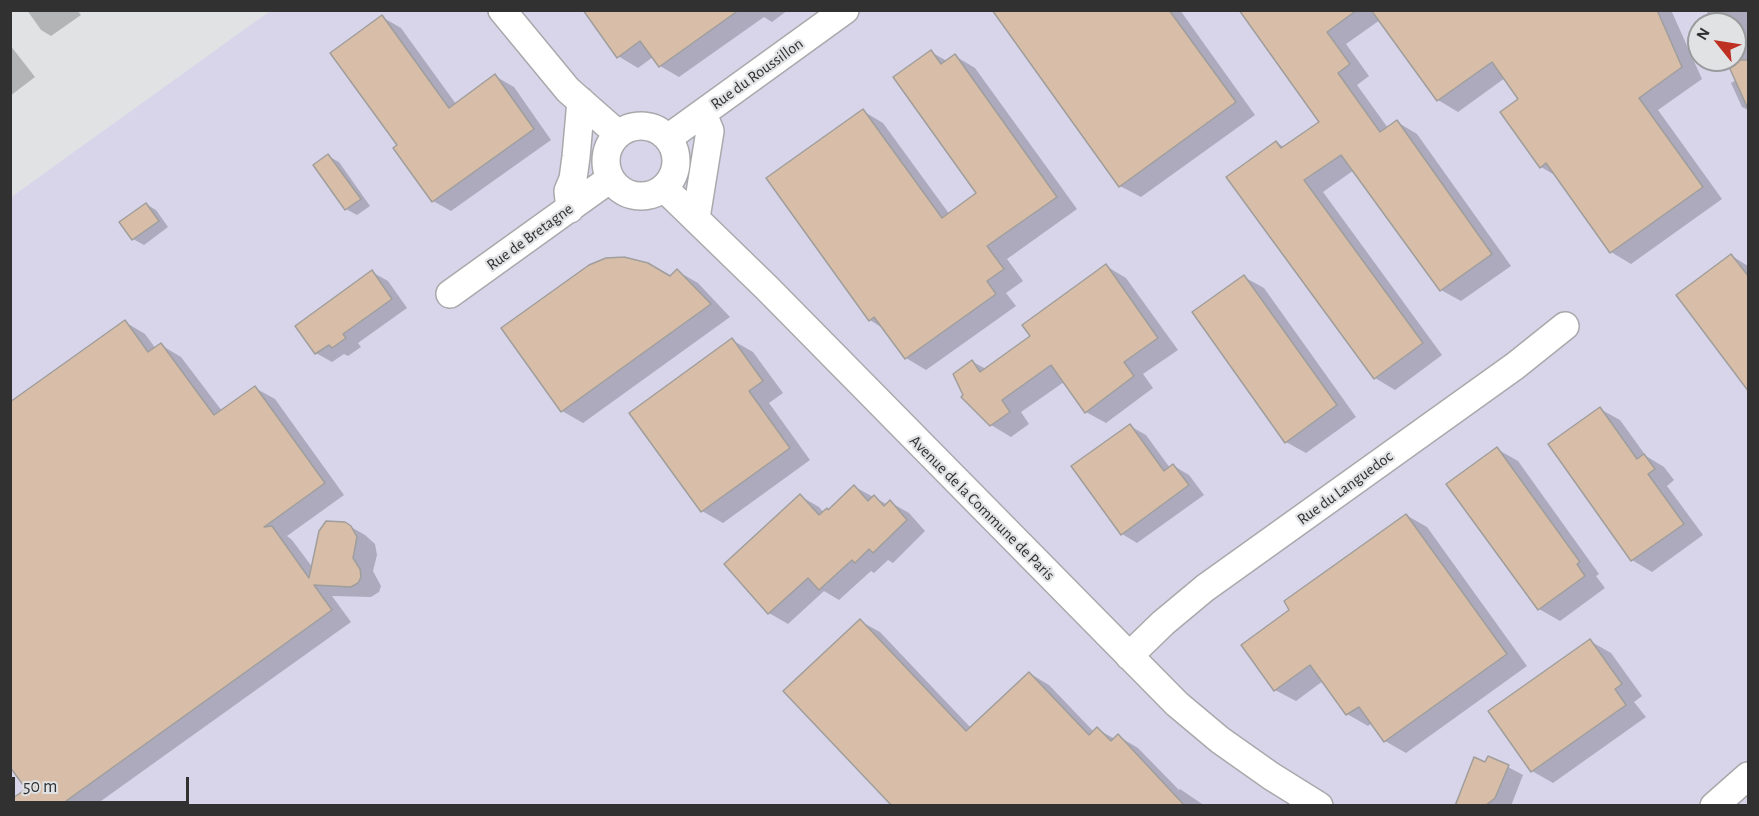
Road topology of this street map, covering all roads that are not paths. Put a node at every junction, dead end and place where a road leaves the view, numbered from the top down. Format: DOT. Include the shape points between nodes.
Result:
graph roads {
  1 [pos="502,10"];
  2 [pos="845,10"];
  3 [pos="581,101"];
  4 [pos="703,114"];
  5 [pos="618,134"];
  6 [pos="668,138"];
  7 [pos="610,179"];
  8 [pos="664,188"];
  9 [pos="570,209"];
  10 [pos="696,218"];
  11 [pos="450,294"];
  12 [pos="1565,326"];
  13 [pos="1129,656"];
  14 [pos="1749,776"];
  15 [pos="1319,806"];
  16 [pos="1714,806"];
  1 -- 3 [label="street"];
  2 -- 4 [label="street, Rue du Roussillon"];
  3 -- 5 [label="street"];
  3 -- 9 [label="street" via="573,179 568,190"];
  4 -- 6 [label="street, Rue du Roussillon"];
  4 -- 10 [label="street" via="710,131"];
  5 -- 6 [label="street" via="644,125"];
  5 -- 7 [label="street" via="606,155"];
  6 -- 8 [label="street" via="675,150 676,164"];
  7 -- 8 [label="street" via="635,196 650,195"];
  7 -- 9 [label="street, Rue de Bretagne"];
  8 -- 10 [label="street, Avenue de la Commune de Paris"];
  9 -- 11 [label="street, Rue de Bretagne"];
  10 -- 13 [label="street, Avenue de la Commune de Paris"];
  12 -- 13 [label="street, Rue du Languedoc" via="1205,588"];
  13 -- 15 [label="street, Avenue de la Commune de Paris" via="1220,740"];
  14 -- 16 [label="street"];
}
